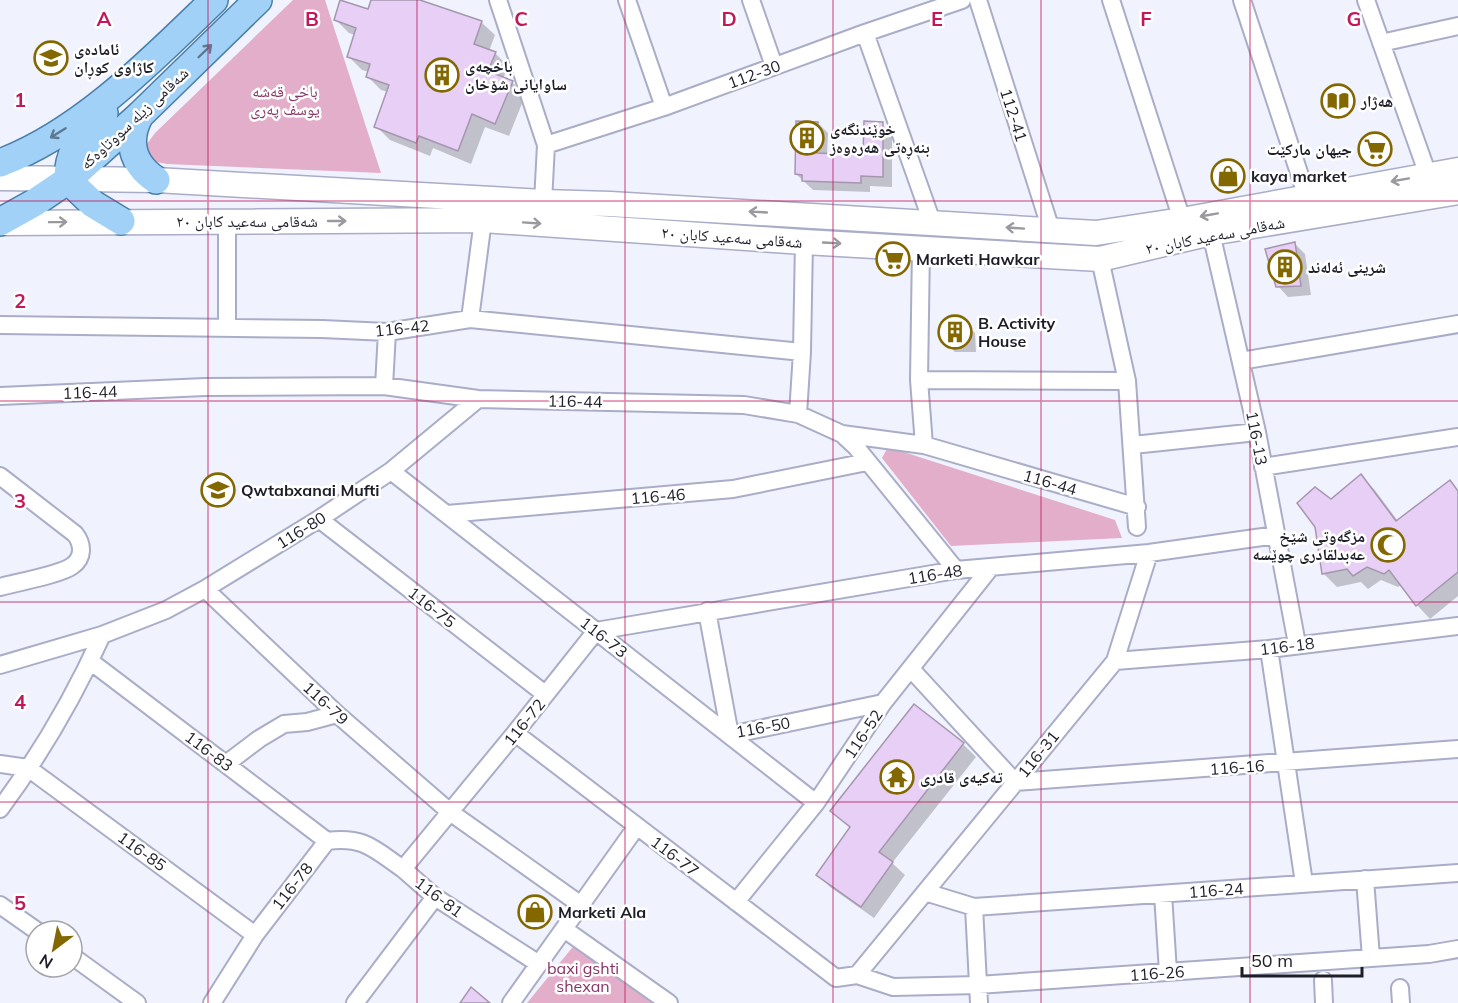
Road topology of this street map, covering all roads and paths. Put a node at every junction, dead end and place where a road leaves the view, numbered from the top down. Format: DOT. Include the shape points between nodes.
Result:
graph roads {
  1 [pos="214,0"];
  2 [pos="258,0"];
  3 [pos="498,0"];
  4 [pos="627,0"];
  5 [pos="751,0"];
  6 [pos="962,0"];
  7 [pos="978,0"];
  8 [pos="1111,0"];
  9 [pos="1242,0"];
  10 [pos="1366,0"];
  11 [pos="1458,26"];
  12 [pos="865,33"];
  13 [pos="1381,43"];
  14 [pos="774,66"];
  15 [pos="133,77"];
  16 [pos="664,107"];
  17 [pos="140,115"];
  18 [pos="546,145"];
  19 [pos="0,163"];
  20 [pos="1458,170"];
  21 [pos="1428,175"];
  22 [pos="0,178"];
  23 [pos="68,180"];
  24 [pos="156,180"];
  25 [pos="1458,192"];
  26 [pos="1307,197"];
  27 [pos="543,202"];
  28 [pos="610,204"];
  29 [pos="227,220"];
  30 [pos="483,220"];
  31 [pos="1182,220"];
  32 [pos="121,221"];
  33 [pos="0,222"];
  34 [pos="932,222"];
  35 [pos="609,229"];
  36 [pos="1051,230"];
  37 [pos="1211,233"];
  38 [pos="804,242"];
  39 [pos="921,248"];
  40 [pos="1100,259"];
  41 [pos="470,319"];
  42 [pos="1458,324"];
  43 [pos="0,325"];
  44 [pos="227,328"];
  45 [pos="387,332"];
  46 [pos="802,352"];
  47 [pos="1241,361"];
  48 [pos="919,380"];
  49 [pos="1127,381"];
  50 [pos="384,386"];
  51 [pos="0,396"];
  52 [pos="478,399"];
  53 [pos="798,414"];
  54 [pos="1257,432"];
  55 [pos="842,434"];
  56 [pos="1458,436"];
  57 [pos="924,445"];
  58 [pos="1132,445"];
  59 [pos="867,462"];
  60 [pos="1263,467"];
  61 [pos="391,471"];
  62 [pos="0,476"];
  63 [pos="1137,507"];
  64 [pos="447,514"];
  65 [pos="320,519"];
  66 [pos="1137,527"];
  67 [pos="1276,535"];
  68 [pos="1149,553"];
  69 [pos="991,567"];
  70 [pos="956,570"];
  71 [pos="0,587"];
  72 [pos="206,589"];
  73 [pos="707,612"];
  74 [pos="1458,626"];
  75 [pos="596,631"];
  76 [pos="102,635"];
  77 [pos="1297,644"];
  78 [pos="1269,649"];
  79 [pos="90,661"];
  80 [pos="1115,661"];
  81 [pos="0,665"];
  82 [pos="911,669"];
  83 [pos="545,694"];
  84 [pos="884,703"];
  85 [pos="337,714"];
  86 [pos="514,734"];
  87 [pos="730,735"];
  88 [pos="1458,749"];
  89 [pos="1288,763"];
  90 [pos="0,764"];
  91 [pos="226,764"];
  92 [pos="28,768"];
  93 [pos="1016,782"];
  94 [pos="816,803"];
  95 [pos="0,809"];
  96 [pos="450,812"];
  97 [pos="637,826"];
  98 [pos="327,841"];
  99 [pos="403,869"];
  100 [pos="1458,873"];
  101 [pos="1365,879"];
  102 [pos="1304,883"];
  103 [pos="925,892"];
  104 [pos="1163,894"];
  105 [pos="435,897"];
  106 [pos="736,902"];
  107 [pos="0,904"];
  108 [pos="581,905"];
  109 [pos="974,907"];
  110 [pos="24,922"];
  111 [pos="564,929"];
  112 [pos="255,935"];
  113 [pos="1458,950"];
  114 [pos="1371,958"];
  115 [pos="539,964"];
  116 [pos="84,965"];
  117 [pos="1168,972"];
  118 [pos="857,975"];
  119 [pos="1323,980"];
  120 [pos="978,985"];
  121 [pos="221,1000"];
  122 [pos="137,1003"];
  123 [pos="355,1003"];
  124 [pos="510,1003"];
  125 [pos="669,1003"];
  126 [pos="979,1003"];
  127 [pos="1324,1003"];
  1 -- 15 [label="main road, شەقامی زیلە سووتاوەکە"];
  17 -- 2 [label="main road, شەقامی زیلە سووتاوەکە, one-way"];
  3 -- 18 [label="street"];
  4 -- 16 [label="street"];
  5 -- 14 [label="street"];
  6 -- 12 [label="street, 112-30"];
  7 -- 36 [label="street, 112-41"];
  8 -- 31 [label="street"];
  9 -- 26 [label="street"];
  10 -- 13 [label="street"];
  11 -- 13 [label="street"];
  12 -- 14 [label="street, 112-30"];
  12 -- 34 [label="street"];
  13 -- 21 [label="street"];
  14 -- 16 [label="street, 112-30"];
  15 -- 19 [label="main road, شەقامی زیلە سووتاوەکە, one-way" via="66,128"];
  15 -- 23 [label="main road" via="76,146 68,163"];
  16 -- 18 [label="street, 112-30"];
  17 -- 23 [label="main road, شەقامی زیلە سووتاوەکە"];
  17 -- 24 [label="main road" via="132,135 134,157"];
  18 -- 27 [label="street"];
  20 -- 21 [label="main road, شەقامی سەعید کابان ٢٠"];
  21 -- 26 [label="main road, شەقامی سەعید کابان ٢٠, one-way"];
  22 -- 23 [label="main road, شەقامی سەعید کابان ٢٠"];
  23 -- 24 [label="main road, شەقامی سەعید کابان ٢٠"];
  23 -- 32 [label="main road" via="93,204"];
  23 -- 33 [label="main road, شەقامی زیلە سووتاوەکە"];
  24 -- 27 [label="main road, شەقامی سەعید کابان ٢٠"];
  25 -- 37 [label="main road, شەقامی سەعید کابان ٢٠"];
  26 -- 31 [label="main road, شەقامی سەعید کابان ٢٠, one-way"];
  27 -- 28 [label="main road, شەقامی سەعید کابان ٢٠"];
  34 -- 28 [label="main road, شەقامی سەعید کابان ٢٠, one-way"];
  28 -- 35 [label="main road"];
  29 -- 30 [label="main road, شەقامی سەعید کابان ٢٠, one-way"];
  29 -- 32 [label="main road, شەقامی سەعید کابان ٢٠"];
  29 -- 44 [label="street"];
  30 -- 35 [label="main road, شەقامی سەعید کابان ٢٠, one-way"];
  30 -- 41 [label="street"];
  31 -- 36 [label="main road, شەقامی سەعید کابان ٢٠" via="1096,233"];
  33 -- 32 [label="main road, شەقامی سەعید کابان ٢٠, one-way"];
  36 -- 34 [label="main road, شەقامی سەعید کابان ٢٠, one-way"];
  35 -- 38 [label="main road, شەقامی سەعید کابان ٢٠"];
  37 -- 40 [label="main road, شەقامی سەعید کابان ٢٠"];
  37 -- 47 [label="street, 116-13"];
  38 -- 39 [label="main road, شەقامی سەعید کابان ٢٠, one-way"];
  38 -- 46 [label="street"];
  39 -- 40 [label="main road, شەقامی سەعید کابان ٢٠"];
  39 -- 48 [label="street"];
  40 -- 49 [label="street"];
  41 -- 45 [label="street, 116-42"];
  41 -- 46 [label="street, 116-42"];
  42 -- 47 [label="street"];
  43 -- 44 [label="street, 116-42"];
  44 -- 45 [label="street, 116-42"];
  45 -- 50 [label="street"];
  46 -- 53 [label="street"];
  47 -- 54 [label="street, 116-13"];
  48 -- 49 [label="street"];
  48 -- 57 [label="street"];
  49 -- 58 [label="street"];
  50 -- 51 [label="street, 116-44" via="205,387"];
  50 -- 52 [label="street, 116-44"];
  52 -- 53 [label="street, 116-44" via="744,405"];
  52 -- 61 [label="street, 116-80"];
  53 -- 55 [label="street, 116-44"];
  54 -- 58 [label="street"];
  54 -- 60 [label="street, 116-13"];
  55 -- 57 [label="street, 116-44"];
  55 -- 59 [label="street"];
  56 -- 60 [label="street"];
  57 -- 63 [label="street, 116-44"];
  58 -- 63 [label="street"];
  59 -- 64 [label="street, 116-46" via="733,489"];
  59 -- 70 [label="street"];
  60 -- 67 [label="street, 116-13"];
  61 -- 64 [label="street, 116-73"];
  61 -- 65 [label="street, 116-80"];
  62 -- 71 [label="street" via="75,534 81,544 80,556 73,566"];
  63 -- 66 [label="street"];
  64 -- 75 [label="street, 116-73"];
  65 -- 72 [label="street, 116-80"];
  65 -- 83 [label="street, 116-75"];
  67 -- 68 [label="street, 116-48"];
  67 -- 77 [label="street, 116-13"];
  68 -- 69 [label="street, 116-48"];
  68 -- 80 [label="street, 116-31"];
  69 -- 70 [label="street, 116-48"];
  69 -- 82 [label="street, 116-52"];
  70 -- 73 [label="street, 116-48"];
  72 -- 76 [label="street, 116-80" via="166,610"];
  72 -- 85 [label="street, 116-79"];
  73 -- 75 [label="street, 116-48"];
  73 -- 87 [label="street, 116-50"];
  74 -- 77 [label="street, 116-18"];
  75 -- 83 [label="street, 116-72"];
  75 -- 87 [label="street, 116-73"];
  76 -- 79 [label="street"];
  76 -- 81 [label="street, 116-80"];
  77 -- 78 [label="street, 116-18"];
  78 -- 80 [label="street, 116-18"];
  78 -- 89 [label="street"];
  79 -- 91 [label="street, 116-83"];
  79 -- 92 [label="street"];
  80 -- 93 [label="street, 116-31"];
  82 -- 84 [label="street, 116-52"];
  82 -- 93 [label="street"];
  83 -- 86 [label="street, 116-72"];
  84 -- 87 [label="street, 116-50"];
  84 -- 94 [label="street, 116-52"];
  85 -- 91 [label="street" via="284,724"];
  85 -- 96 [label="street, 116-79"];
  86 -- 96 [label="street, 116-72"];
  86 -- 97 [label="street, 116-77"];
  87 -- 94 [label="street, 116-73"];
  88 -- 89 [label="street, 116-16"];
  89 -- 93 [label="street, 116-16"];
  89 -- 102 [label="street"];
  90 -- 92 [label="street"];
  91 -- 98 [label="street, 116-83"];
  92 -- 95 [label="street"];
  92 -- 112 [label="street, 116-85"];
  93 -- 103 [label="street, 116-31"];
  94 -- 106 [label="street, 116-52"];
  96 -- 99 [label="street, 116-81"];
  96 -- 108 [label="street, 116-79"];
  97 -- 106 [label="street, 116-77"];
  97 -- 108 [label="street"];
  98 -- 99 [label="street" via="345,838 366,843"];
  98 -- 112 [label="street, 116-78"];
  99 -- 105 [label="street, 116-81"];
  100 -- 101 [label="street, 116-24"];
  101 -- 102 [label="street, 116-24"];
  101 -- 114 [label="street"];
  102 -- 104 [label="street, 116-24"];
  103 -- 109 [label="street"];
  103 -- 118 [label="street, 116-31"];
  104 -- 109 [label="street, 116-24"];
  104 -- 117 [label="street"];
  105 -- 115 [label="street, 116-81"];
  105 -- 123 [label="street"];
  106 -- 118 [label="street, 116-77" via="836,978"];
  107 -- 110 [label="street"];
  108 -- 111 [label="street"];
  109 -- 120 [label="street"];
  111 -- 115 [label="street"];
  111 -- 125 [label="street"];
  112 -- 121 [label="street, 116-78"];
  113 -- 114 [label="street, 116-26"];
  114 -- 117 [label="street, 116-26"];
  115 -- 124 [label="street"];
  116 -- 122 [label="street"];
  117 -- 120 [label="street, 116-26"];
  118 -- 120 [label="street, 116-26" via="892,987"];
  119 -- 127 [label="street"];
  120 -- 126 [label="street"];
}
